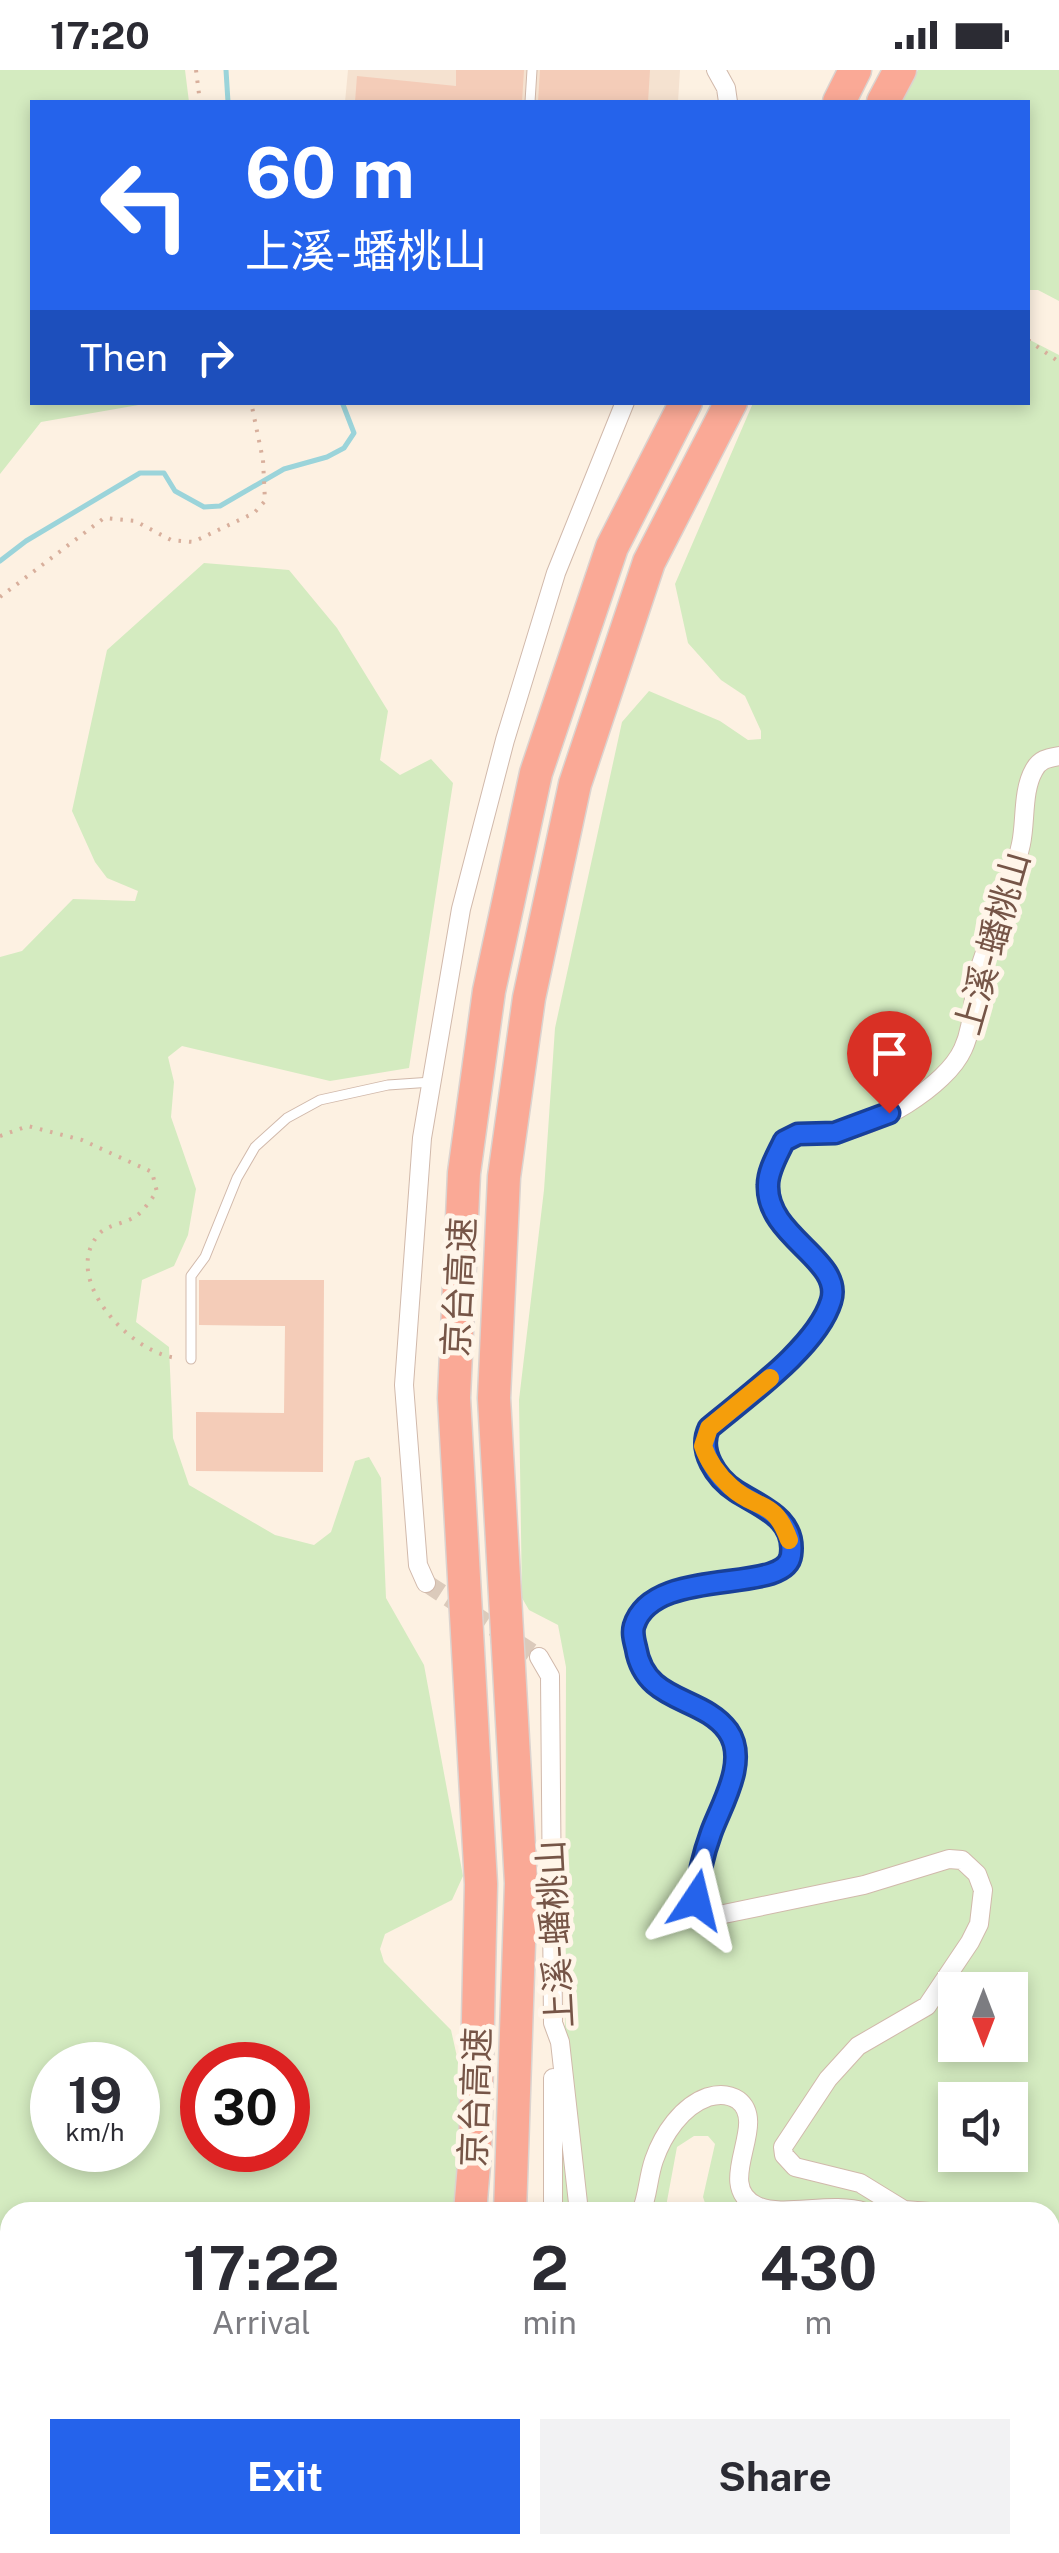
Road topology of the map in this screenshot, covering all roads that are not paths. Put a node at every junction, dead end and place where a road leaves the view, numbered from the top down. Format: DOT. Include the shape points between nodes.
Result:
graph roads {
  1 [pos="532,70"];
  2 [pos="716,70"];
  3 [pos="855,70"];
  4 [pos="900,70"];
  5 [pos="530,100"];
  6 [pos="728,100"];
  7 [pos="840,100"];
  8 [pos="885,100"];
  9 [pos="624,405"];
  10 [pos="684,405"];
  11 [pos="728,405"];
  12 [pos="1059,756"];
  13 [pos="432,1082"];
  14 [pos="191,1359"];
  15 [pos="426,1584"];
  16 [pos="539,1657"];
  17 [pos="553,2023"];
  18 [pos="471,2202"];
  19 [pos="511,2202"];
  20 [pos="553,2202"];
  21 [pos="576,2202"];
  22 [pos="643,2202"];
  23 [pos="752,2202"];
  24 [pos="891,2202"];
  1 -- 5 [label="lane"];
  2 -- 6 [label="street"];
  3 -- 7 [label="highway"];
  4 -- 8 [label="highway"];
  9 -- 13 [label="street" via="556,574 505,740 461,909"];
  10 -- 18 [label="highway, 京台高速" via="612,547 536,773 490,991 464,1174 454,1398 481,1884"];
  11 -- 19 [label="highway, 京台高速" via="649,562 575,784 529,998 504,1177 494,1398 521,1883"];
  12 -- 24 [label="street, 上溪-蟠桃山" via="1044,759 1029,782 1011,888 980,968 961,1054 934,1084 889,1113 835,1133 798,1134 784,1141 774,1162 768,1185 774,1214 828,1272 832,1298 784,1366 709,1428 703,1446 732,1489 782,1520 791,1561 770,1576 668,1594 640,1613 632,1630 644,1673 716,1720 734,1742 731,1781 702,1864 696,1900 702,1908 719,1915 864,1886 949,1858 978,1874 979,1924 927,2006 858,2046 784,2147 795,2168 860,2183"];
  13 -- 14 [label="lane" via="320,1100 255,1147 191,1276"];
  13 -- 15 [label="street" via="404,1385 418,1565"];
  16 -- 17 [label="street, 上溪-蟠桃山" via="550,1676"];
  17 -- 20 [label="street"];
  17 -- 21 [label="street, 上溪-蟠桃山"];
  22 -- 23 [label="street" via="664,2138 691,2105 716,2095 740,2101 748,2111 739,2166 744,2195"];
}
